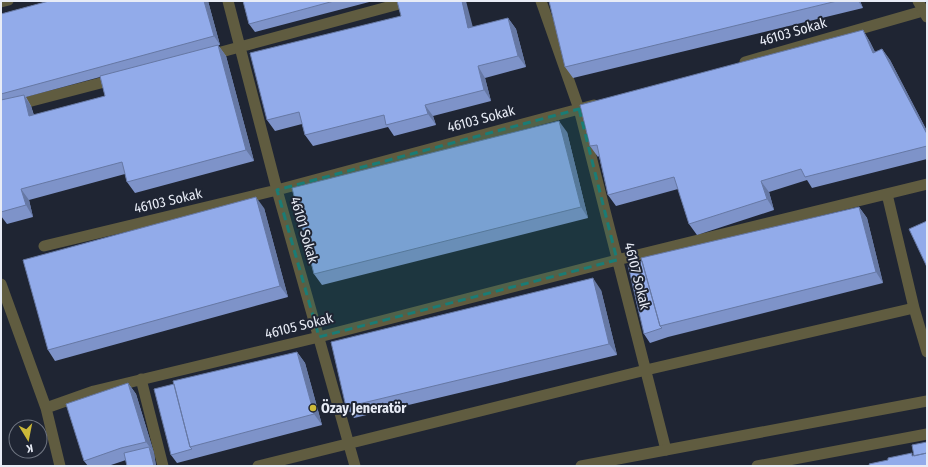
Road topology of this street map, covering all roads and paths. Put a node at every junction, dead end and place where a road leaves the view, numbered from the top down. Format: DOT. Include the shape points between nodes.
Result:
graph roads {
  1 [pos="10,1"];
  2 [pos="228,1"];
  3 [pos="410,1"];
  4 [pos="540,1"];
  5 [pos="1,3"];
  6 [pos="923,10"];
  7 [pos="239,47"];
  8 [pos="201,57"];
  9 [pos="732,66"];
  10 [pos="124,77"];
  11 [pos="602,103"];
  12 [pos="1,109"];
  13 [pos="579,109"];
  14 [pos="927,184"];
  15 [pos="277,190"];
  16 [pos="887,194"];
  17 [pos="44,246"];
  18 [pos="617,260"];
  19 [pos="1,284"];
  20 [pos="914,308"];
  21 [pos="319,337"];
  22 [pos="927,352"];
  23 [pos="646,370"];
  24 [pos="141,379"];
  25 [pos="927,401"];
  26 [pos="46,408"];
  27 [pos="927,434"];
  28 [pos="350,444"];
  29 [pos="666,450"];
  30 [pos="60,466"];
  31 [pos="163,466"];
  32 [pos="258,466"];
  33 [pos="355,466"];
  34 [pos="581,466"];
  35 [pos="757,466"];
  1 -- 5 [label="lane"];
  2 -- 7 [label="street, 46101 Sokak"];
  3 -- 7 [label="street"];
  4 -- 13 [label="street, 46107 Sokak"];
  6 -- 9 [label="street, 46103 Sokak"];
  7 -- 8 [label="street"];
  7 -- 15 [label="street, 46101 Sokak"];
  10 -- 12 [label="street"];
  11 -- 13 [label="street, 46103 Sokak"];
  13 -- 15 [label="street, 46103 Sokak"];
  13 -- 18 [label="street, 46107 Sokak"];
  14 -- 16 [label="street, 46105 Sokak"];
  15 -- 17 [label="street, 46103 Sokak"];
  15 -- 21 [label="street, 46101 Sokak"];
  16 -- 18 [label="street, 46105 Sokak"];
  16 -- 20 [label="street"];
  18 -- 21 [label="street, 46105 Sokak"];
  18 -- 23 [label="street, 46107 Sokak"];
  19 -- 26 [label="street"];
  20 -- 22 [label="street"];
  20 -- 23 [label="street"];
  21 -- 24 [label="street, 46105 Sokak"];
  21 -- 28 [label="street, 46101 Sokak"];
  23 -- 28 [label="street"];
  23 -- 29 [label="street, 46107 Sokak"];
  24 -- 26 [label="street, 46105 Sokak" via="94,391"];
  24 -- 31 [label="street"];
  25 -- 29 [label="street"];
  26 -- 30 [label="street"];
  27 -- 35 [label="street"];
  28 -- 32 [label="street"];
  28 -- 33 [label="street, 46101 Sokak"];
  29 -- 34 [label="street"];
}
